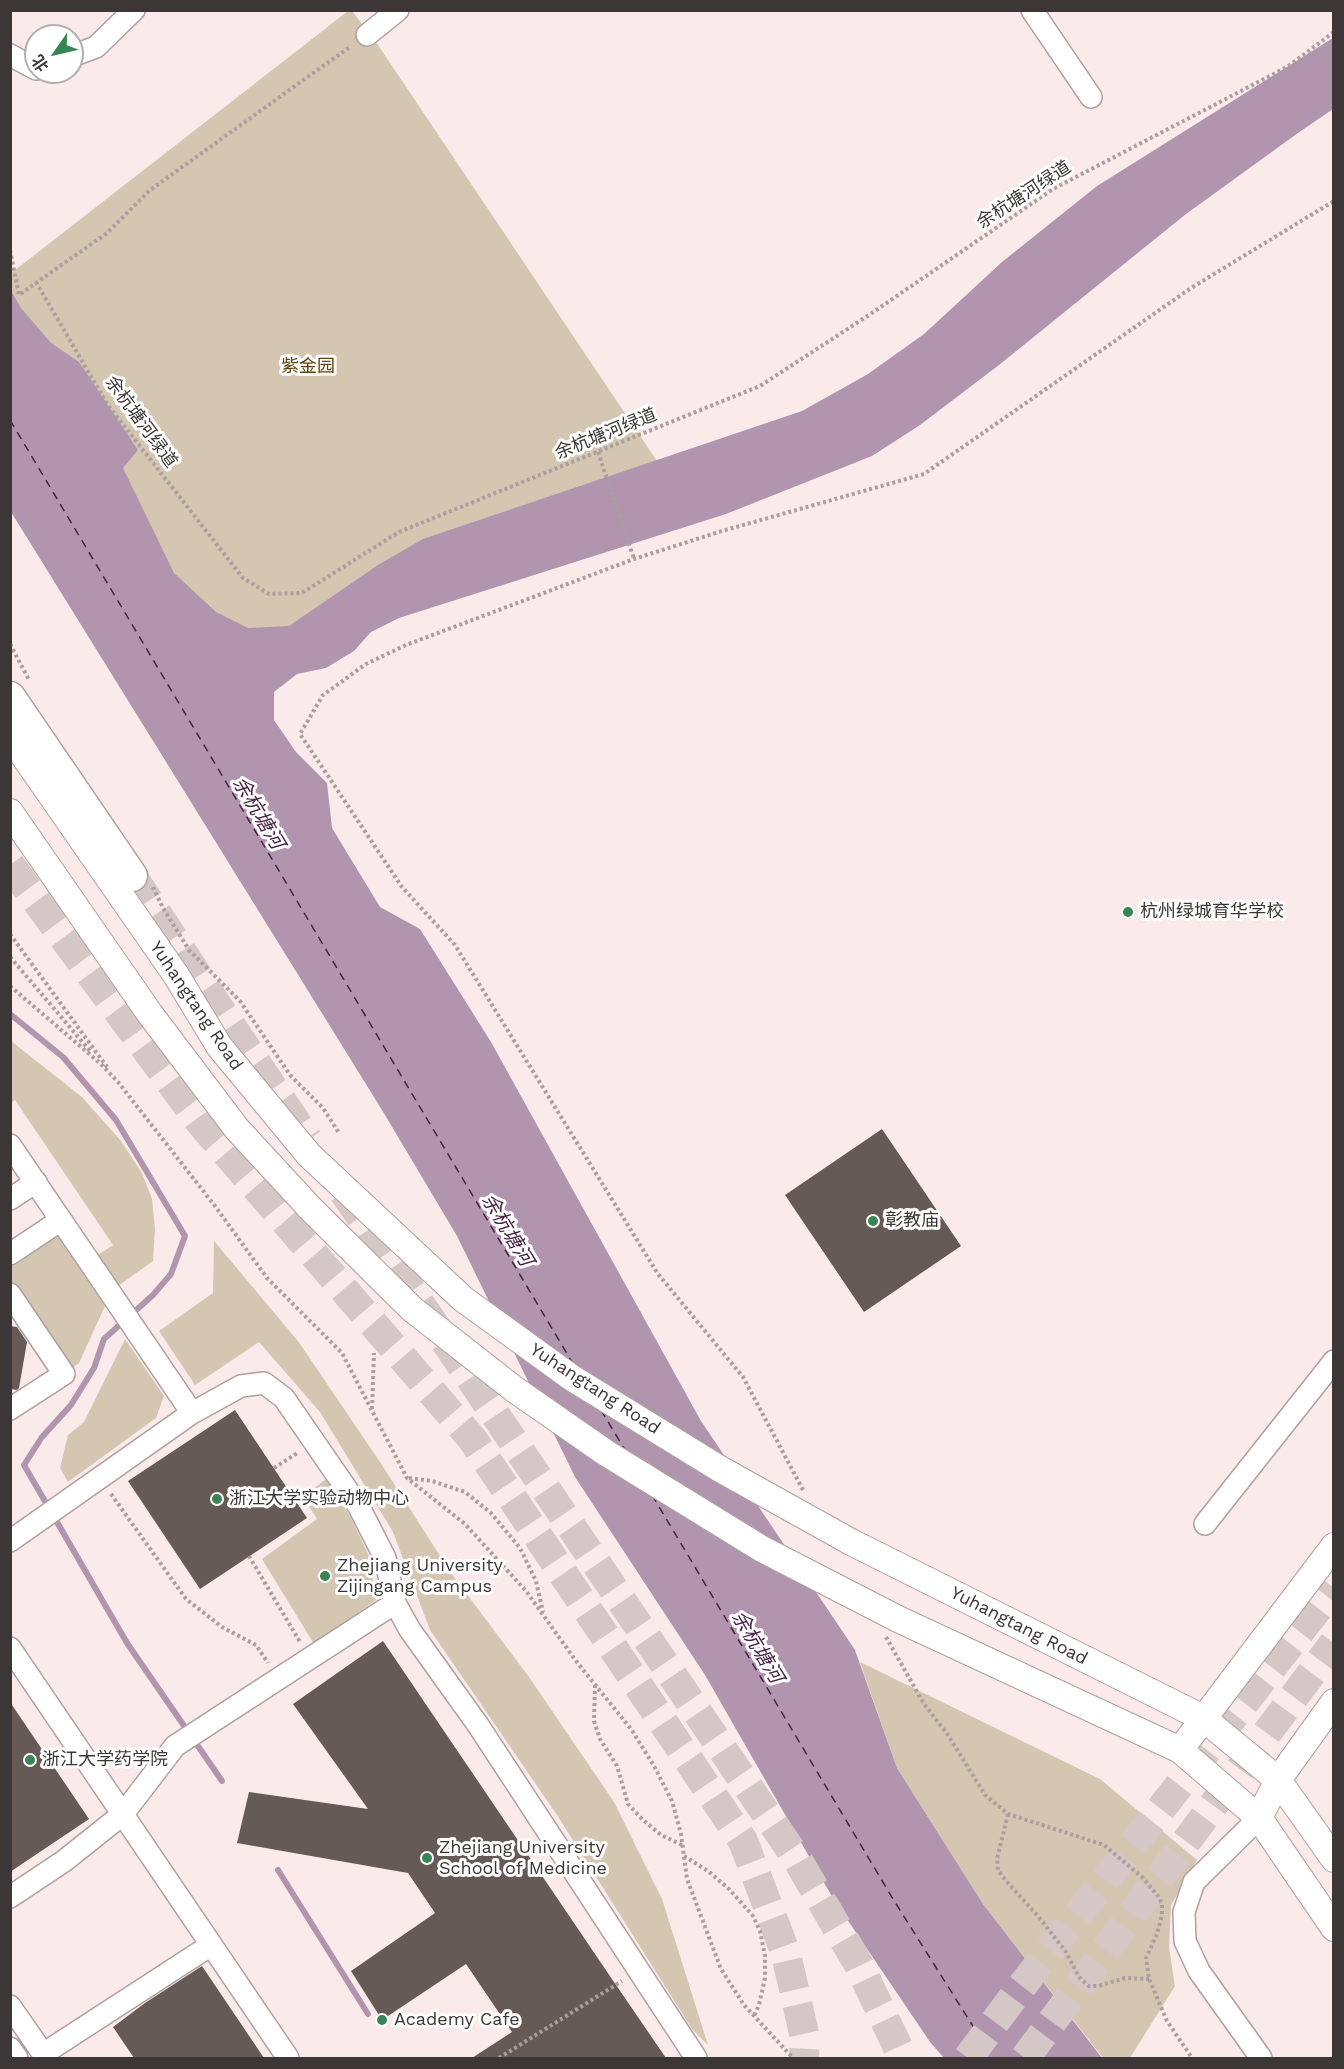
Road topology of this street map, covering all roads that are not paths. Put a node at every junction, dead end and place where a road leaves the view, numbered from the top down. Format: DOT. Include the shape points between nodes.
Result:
graph roads {
  1 [pos="134,10"];
  2 [pos="398,10"];
  3 [pos="1032,10"];
  4 [pos="367,35"];
  5 [pos="84,52"];
  6 [pos="10,56"];
  7 [pos="24,63"];
  8 [pos="1091,97"];
  9 [pos="22,692"];
  10 [pos="10,736"];
  11 [pos="10,812"];
  12 [pos="142,881"];
  13 [pos="10,1145"];
  14 [pos="36,1182"];
  15 [pos="10,1199"];
  16 [pos="61,1220"];
  17 [pos="10,1254"];
  18 [pos="10,1294"];
  19 [pos="1334,1360"];
  20 [pos="10,1409"];
  21 [pos="192,1413"];
  22 [pos="1205,1524"];
  23 [pos="18,1531"];
  24 [pos="1334,1546"];
  25 [pos="395,1603"];
  26 [pos="10,1648"];
  27 [pos="1334,1702"];
  28 [pos="1203,1718"];
  29 [pos="1180,1750"];
  30 [pos="1278,1780"];
  31 [pos="123,1814"];
  32 [pos="1259,1818"];
  33 [pos="1334,1859"];
  34 [pos="10,1897"];
  35 [pos="1334,1928"];
  36 [pos="211,1945"];
  37 [pos="10,2006"];
  38 [pos="18,2035"];
  39 [pos="10,2048"];
  40 [pos="44,2056"];
  41 [pos="17,2058"];
  42 [pos="288,2058"];
  43 [pos="696,2058"];
  44 [pos="1261,2058"];
  1 -- 5 [label="street" via="96,47"];
  2 -- 4 [label="street"];
  3 -- 8 [label="street"];
  6 -- 7 [label="street"];
  9 -- 12 [label="highway"];
  10 -- 28 [label="main road, Yuhangtang Road, bridge" via="176,975 219,1046 309,1155 463,1299 572,1378 720,1469 851,1542"];
  11 -- 29 [label="main road, bridge" via="150,1014 237,1129 412,1309 514,1389 606,1453 891,1626"];
  13 -- 14 [label="street"];
  14 -- 15 [label="street"];
  14 -- 16 [label="street"];
  16 -- 17 [label="street"];
  16 -- 21 [label="street"];
  18 -- 20 [label="street" via="64,1374"];
  19 -- 22 [label="street"];
  21 -- 23 [label="street"];
  21 -- 25 [label="street" via="241,1386 264,1383 284,1398 359,1507 385,1558"];
  24 -- 28 [label="main road"];
  25 -- 31 [label="street" via="175,1746"];
  25 -- 43 [label="street"];
  26 -- 31 [label="street"];
  27 -- 30 [label="main road"];
  28 -- 29 [label="main road"];
  28 -- 30 [label="main road, Yuhangtang Road"];
  29 -- 32 [label="main road"];
  30 -- 32 [label="main road"];
  30 -- 33 [label="main road, Yuhangtang Road"];
  31 -- 34 [label="street"];
  31 -- 36 [label="street"];
  32 -- 35 [label="main road"];
  32 -- 44 [label="street" via="1194,1882 1184,1912 1185,1941 1199,1971"];
  36 -- 40 [label="street"];
  36 -- 42 [label="street"];
  37 -- 38 [label="street"];
  38 -- 40 [label="street"];
  39 -- 41 [label="street"];
}
